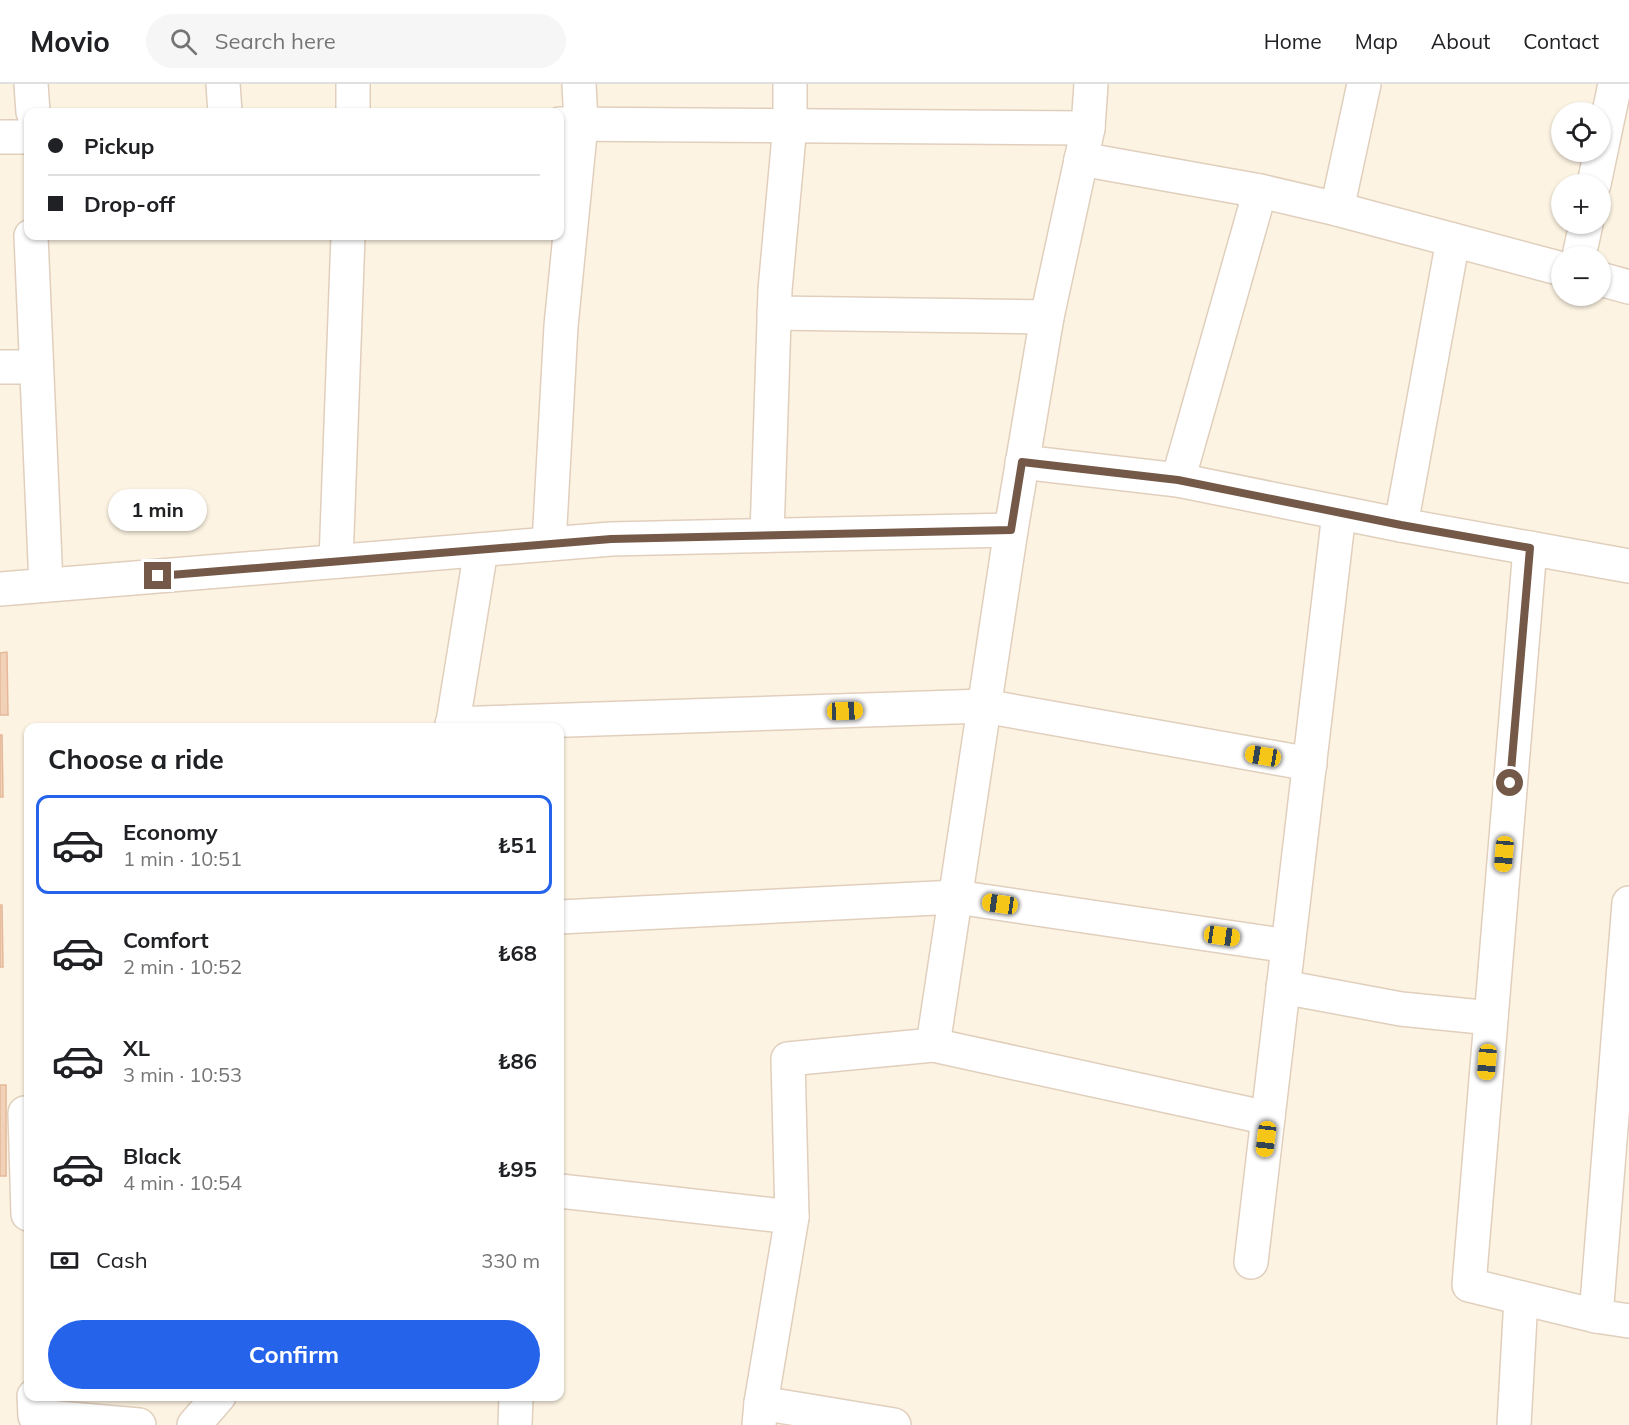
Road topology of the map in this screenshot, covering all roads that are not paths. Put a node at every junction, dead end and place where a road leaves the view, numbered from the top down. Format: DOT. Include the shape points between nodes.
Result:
graph roads {
  1 [pos="31,84"];
  2 [pos="223,84"];
  3 [pos="353,84"];
  4 [pos="579,84"];
  5 [pos="790,84"];
  6 [pos="1091,84"];
  7 [pos="1364,84"];
  8 [pos="1616,84"];
  9 [pos="33,108"];
  10 [pos="225,108"];
  11 [pos="353,108"];
  12 [pos="570,124"];
  13 [pos="790,125"];
  14 [pos="1088,128"];
  15 [pos="0,137"];
  16 [pos="24,137"];
  17 [pos="1081,159"];
  18 [pos="1596,174"];
  19 [pos="1260,191"];
  20 [pos="1337,208"];
  21 [pos="31,240"];
  22 [pos="348,240"];
  23 [pos="1453,240"];
  24 [pos="1551,266"];
  25 [pos="1611,282"];
  26 [pos="1629,287"];
  27 [pos="774,313"];
  28 [pos="1047,317"];
  29 [pos="0,367"];
  30 [pos="36,367"];
  31 [pos="1022,462"];
  32 [pos="1178,480"];
  33 [pos="1339,513"];
  34 [pos="1401,525"];
  35 [pos="1011,530"];
  36 [pos="767,535"];
  37 [pos="549,544"];
  38 [pos="1530,548"];
  39 [pos="481,550"];
  40 [pos="336,561"];
  41 [pos="1629,566"];
  42 [pos="46,585"];
  43 [pos="0,590"];
  44 [pos="984,706"];
  45 [pos="452,723"];
  46 [pos="532,723"];
  47 [pos="1310,764"];
  48 [pos="956,897"];
  49 [pos="1629,903"];
  50 [pos="564,917"];
  51 [pos="1288,946"];
  52 [pos="1283,987"];
  53 [pos="1491,1018"];
  54 [pos="933,1045"];
  55 [pos="1268,1118"];
  56 [pos="564,1191"];
  57 [pos="792,1217"];
  58 [pos="1251,1262"];
  59 [pos="1521,1298"];
  60 [pos="1596,1317"];
  61 [pos="1629,1321"];
  62 [pos="34,1401"];
  63 [pos="215,1401"];
  64 [pos="516,1401"];
  65 [pos="760,1414"];
  66 [pos="139,1425"];
  67 [pos="194,1425"];
  68 [pos="516,1425"];
  69 [pos="894,1425"];
  70 [pos="1515,1425"];
  1 -- 9 [label="street"];
  2 -- 10 [label="street"];
  3 -- 11 [label="street"];
  4 -- 12 [label="street"];
  5 -- 13 [label="street"];
  6 -- 14 [label="street"];
  7 -- 20 [label="street"];
  8 -- 18 [label="street"];
  12 -- 13 [label="street"];
  12 -- 37 [label="street"];
  13 -- 14 [label="street"];
  13 -- 27 [label="street"];
  14 -- 17 [label="street"];
  15 -- 16 [label="street"];
  17 -- 19 [label="street"];
  17 -- 28 [label="street"];
  19 -- 20 [label="street"];
  19 -- 32 [label="street"];
  20 -- 23 [label="street"];
  21 -- 30 [label="street"];
  22 -- 40 [label="street"];
  23 -- 24 [label="street"];
  23 -- 34 [label="street"];
  25 -- 26 [label="street"];
  27 -- 28 [label="street"];
  27 -- 36 [label="street"];
  28 -- 31 [label="street"];
  29 -- 30 [label="street"];
  30 -- 42 [label="street"];
  31 -- 32 [label="street"];
  31 -- 35 [label="street"];
  32 -- 33 [label="street"];
  33 -- 34 [label="street"];
  33 -- 47 [label="street"];
  34 -- 38 [label="street"];
  35 -- 36 [label="street"];
  35 -- 44 [label="street"];
  36 -- 37 [label="street"];
  37 -- 39 [label="street"];
  38 -- 41 [label="street"];
  38 -- 53 [label="street"];
  39 -- 40 [label="street"];
  39 -- 45 [label="street"];
  40 -- 42 [label="street"];
  42 -- 43 [label="street"];
  44 -- 46 [label="street"];
  44 -- 47 [label="street"];
  44 -- 48 [label="street"];
  47 -- 51 [label="street"];
  48 -- 50 [label="street"];
  48 -- 51 [label="street"];
  48 -- 54 [label="street"];
  49 -- 60 [label="street"];
  51 -- 52 [label="street"];
  52 -- 53 [label="street" via="1401,1009"];
  52 -- 55 [label="street"];
  53 -- 59 [label="street" via="1469,1285"];
  54 -- 55 [label="street"];
  54 -- 57 [label="street" via="788,1059"];
  55 -- 58 [label="street"];
  56 -- 57 [label="street"];
  57 -- 65 [label="street"];
  59 -- 60 [label="street"];
  59 -- 70 [label="street"];
  60 -- 61 [label="street"];
  62 -- 66 [label="street" via="35,1416"];
  63 -- 67 [label="street"];
  64 -- 68 [label="street"];
  65 -- 69 [label="street"];
}
